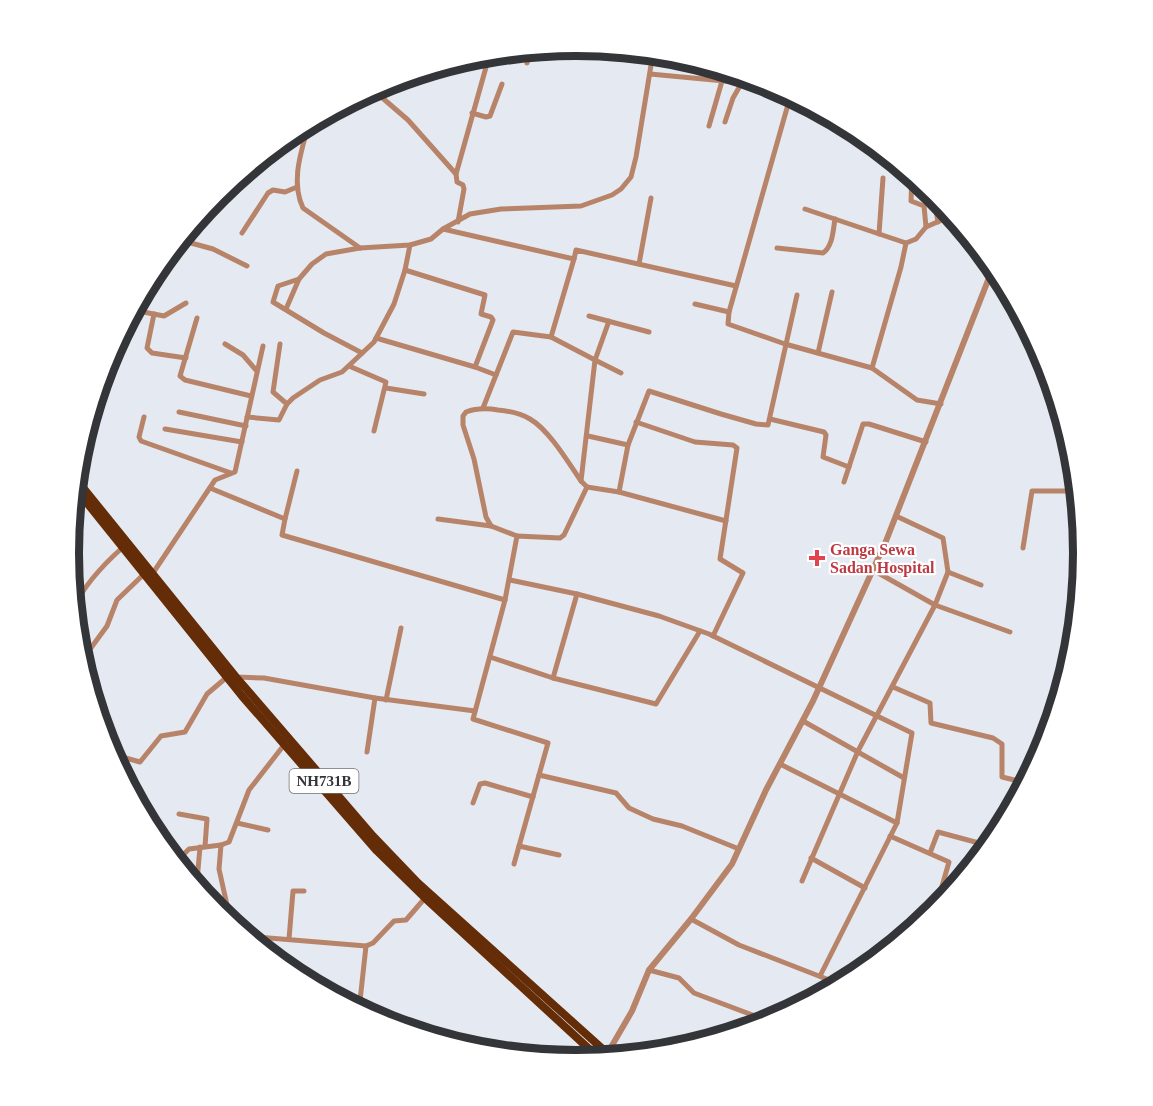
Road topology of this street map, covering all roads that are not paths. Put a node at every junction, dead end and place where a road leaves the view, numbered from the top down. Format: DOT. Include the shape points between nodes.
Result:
graph roads {
  1 [pos="529,58"];
  2 [pos="652,62"];
  3 [pos="527,63"];
  4 [pos="487,64"];
  5 [pos="650,74"];
  6 [pos="722,81"];
  7 [pos="735,82"];
  8 [pos="502,84"];
  9 [pos="742,84"];
  10 [pos="380,96"];
  11 [pos="788,103"];
  12 [pos="472,113"];
  13 [pos="725,122"];
  14 [pos="709,126"];
  15 [pos="306,136"];
  16 [pos="456,174"];
  17 [pos="883,178"];
  18 [pos="912,185"];
  19 [pos="297,187"];
  20 [pos="651,198"];
  21 [pos="805,209"];
  22 [pos="936,209"];
  23 [pos="835,219"];
  24 [pos="945,219"];
  25 [pos="458,222"];
  26 [pos="938,222"];
  27 [pos="926,228"];
  28 [pos="443,229"];
  29 [pos="242,233"];
  30 [pos="879,234"];
  31 [pos="188,242"];
  32 [pos="906,243"];
  33 [pos="410,245"];
  34 [pos="360,248"];
  35 [pos="777,248"];
  36 [pos="574,259"];
  37 [pos="639,264"];
  38 [pos="247,266"];
  39 [pos="405,270"];
  40 [pos="990,276"];
  41 [pos="299,279"];
  42 [pos="736,286"];
  43 [pos="832,292"];
  44 [pos="797,296"];
  45 [pos="186,303"];
  46 [pos="695,304"];
  47 [pos="286,309"];
  48 [pos="142,312"];
  49 [pos="729,312"];
  50 [pos="154,314"];
  51 [pos="589,316"];
  52 [pos="197,318"];
  53 [pos="609,321"];
  54 [pos="649,332"];
  55 [pos="551,337"];
  56 [pos="376,338"];
  57 [pos="225,344"];
  58 [pos="280,344"];
  59 [pos="785,344"];
  60 [pos="263,346"];
  61 [pos="362,353"];
  62 [pos="818,353"];
  63 [pos="186,358"];
  64 [pos="595,360"];
  65 [pos="349,366"];
  66 [pos="475,367"];
  67 [pos="872,368"];
  68 [pos="256,370"];
  69 [pos="621,373"];
  70 [pos="496,375"];
  71 [pos="386,388"];
  72 [pos="424,394"];
  73 [pos="251,396"];
  74 [pos="287,404"];
  75 [pos="941,404"];
  76 [pos="483,408"];
  77 [pos="179,412"];
  78 [pos="144,417"];
  79 [pos="247,417"];
  80 [pos="770,419"];
  81 [pos="636,422"];
  82 [pos="246,426"];
  83 [pos="165,429"];
  84 [pos="374,431"];
  85 [pos="588,436"];
  86 [pos="242,442"];
  87 [pos="926,442"];
  88 [pos="628,445"];
  89 [pos="849,467"];
  90 [pos="297,471"];
  91 [pos="231,473"];
  92 [pos="581,480"];
  93 [pos="844,482"];
  94 [pos="587,487"];
  95 [pos="83,488"];
  96 [pos="210,488"];
  97 [pos="1070,491"];
  98 [pos="619,492"];
  99 [pos="82,497"];
  100 [pos="896,516"];
  101 [pos="285,519"];
  102 [pos="438,519"];
  103 [pos="726,521"];
  104 [pos="491,526"];
  105 [pos="517,536"];
  106 [pos="122,548"];
  107 [pos="1023,548"];
  108 [pos="873,570"];
  109 [pos="948,572"];
  110 [pos="148,576"];
  111 [pos="510,580"];
  112 [pos="981,585"];
  113 [pos="577,594"];
  114 [pos="81,595"];
  115 [pos="506,600"];
  116 [pos="935,605"];
  117 [pos="401,628"];
  118 [pos="700,631"];
  119 [pos="1010,632"];
  120 [pos="713,636"];
  121 [pos="89,650"];
  122 [pos="490,657"];
  123 [pos="231,677"];
  124 [pos="553,678"];
  125 [pos="893,687"];
  126 [pos="819,688"];
  127 [pos="375,698"];
  128 [pos="386,700"];
  129 [pos="475,711"];
  130 [pos="878,717"];
  131 [pos="803,721"];
  132 [pos="284,744"];
  133 [pos="858,751"];
  134 [pos="367,752"];
  135 [pos="123,757"];
  136 [pos="780,764"];
  137 [pos="539,775"];
  138 [pos="904,778"];
  139 [pos="1019,781"];
  140 [pos="839,793"];
  141 [pos="533,797"];
  142 [pos="473,802"];
  143 [pos="179,814"];
  144 [pos="237,823"];
  145 [pos="897,823"];
  146 [pos="268,830"];
  147 [pos="890,836"];
  148 [pos="980,843"];
  149 [pos="220,845"];
  150 [pos="202,846"];
  151 [pos="519,846"];
  152 [pos="739,849"];
  153 [pos="930,853"];
  154 [pos="559,855"];
  155 [pos="182,856"];
  156 [pos="811,858"];
  157 [pos="514,864"];
  158 [pos="198,877"];
  159 [pos="802,881"];
  160 [pos="865,888"];
  161 [pos="304,891"];
  162 [pos="940,892"];
  163 [pos="425,898"];
  164 [pos="228,907"];
  165 [pos="691,919"];
  166 [pos="261,938"];
  167 [pos="289,939"];
  168 [pos="366,946"];
  169 [pos="649,970"];
  170 [pos="820,975"];
  171 [pos="831,980"];
  172 [pos="360,1001"];
  173 [pos="757,1017"];
  174 [pos="599,1049"];
  175 [pos="600,1049"];
  176 [pos="610,1049"];
  1 -- 3 [label="street"];
  2 -- 5 [label="street"];
  4 -- 12 [label="street"];
  5 -- 6 [label="street"];
  5 -- 25 [label="street" via="631,177 621,189 580,206 501,209 470,214"];
  6 -- 7 [label="street"];
  6 -- 14 [label="street"];
  8 -- 12 [label="street" via="490,116"];
  9 -- 13 [label="street"];
  10 -- 16 [label="street" via="408,120"];
  11 -- 42 [label="street"];
  12 -- 16 [label="street"];
  15 -- 19 [label="street"];
  16 -- 25 [label="street" via="464,189"];
  17 -- 30 [label="street"];
  18 -- 27 [label="street" via="911,201 924,206"];
  19 -- 29 [label="street" via="268,193"];
  19 -- 34 [label="street" via="303,208"];
  20 -- 37 [label="street"];
  21 -- 23 [label="street"];
  22 -- 26 [label="street"];
  23 -- 30 [label="street"];
  23 -- 35 [label="street" via="831,241 823,253"];
  24 -- 26 [label="street"];
  25 -- 28 [label="street"];
  26 -- 27 [label="street"];
  27 -- 32 [label="street"];
  28 -- 33 [label="street" via="431,239"];
  28 -- 36 [label="street"];
  30 -- 32 [label="street"];
  31 -- 38 [label="street" via="213,249"];
  32 -- 67 [label="street"];
  33 -- 34 [label="street"];
  33 -- 39 [label="street"];
  34 -- 41 [label="street" via="326,254"];
  36 -- 37 [label="street" via="576,250"];
  36 -- 55 [label="street"];
  37 -- 42 [label="street"];
  39 -- 56 [label="street" via="394,304"];
  39 -- 66 [label="street" via="485,295 481,314 493,320"];
  40 -- 75 [label="street"];
  41 -- 47 [label="street"];
  41 -- 47 [label="street" via="280,285 273,297 273,302"];
  42 -- 49 [label="street"];
  43 -- 62 [label="street"];
  44 -- 59 [label="street"];
  45 -- 50 [label="street" via="164,316"];
  46 -- 49 [label="street"];
  47 -- 61 [label="street"];
  48 -- 50 [label="street"];
  49 -- 59 [label="street" via="728,324"];
  50 -- 63 [label="street" via="147,348 152,353"];
  51 -- 53 [label="street"];
  52 -- 63 [label="street"];
  53 -- 54 [label="street"];
  53 -- 64 [label="street"];
  55 -- 64 [label="street"];
  55 -- 70 [label="street" via="513,332"];
  56 -- 61 [label="street"];
  56 -- 66 [label="street"];
  57 -- 68 [label="street" via="243,355"];
  58 -- 74 [label="street" via="273,392"];
  59 -- 62 [label="street"];
  59 -- 80 [label="street"];
  60 -- 68 [label="street"];
  61 -- 65 [label="street"];
  62 -- 67 [label="street"];
  63 -- 73 [label="street" via="180,376 185,380"];
  64 -- 69 [label="street"];
  64 -- 85 [label="street"];
  65 -- 71 [label="street" via="384,380"];
  65 -- 74 [label="street" via="320,380"];
  66 -- 70 [label="street"];
  67 -- 75 [label="street" via="917,400"];
  68 -- 73 [label="street"];
  70 -- 76 [label="street"];
  71 -- 72 [label="street"];
  71 -- 84 [label="street"];
  73 -- 79 [label="street"];
  74 -- 79 [label="street" via="279,420"];
  75 -- 87 [label="street"];
  76 -- 92 [label="street" via="531,419"];
  76 -- 104 [label="street" via="466,412 462,420"];
  77 -- 82 [label="street"];
  78 -- 91 [label="street" via="141,441"];
  79 -- 82 [label="street"];
  80 -- 81 [label="street" via="766,426 756,424 649,391"];
  80 -- 89 [label="street" via="824,432 823,457"];
  81 -- 88 [label="street"];
  81 -- 103 [label="street" via="694,442 736,446"];
  82 -- 86 [label="street"];
  83 -- 86 [label="street"];
  85 -- 88 [label="street"];
  85 -- 92 [label="street"];
  86 -- 91 [label="street" via="235,472"];
  87 -- 89 [label="street" via="863,424"];
  87 -- 100 [label="street"];
  88 -- 98 [label="street"];
  89 -- 93 [label="street"];
  90 -- 101 [label="street"];
  91 -- 96 [label="street" via="215,480"];
  92 -- 94 [label="street"];
  94 -- 98 [label="street"];
  94 -- 105 [label="street" via="560,538"];
  95 -- 110 [label="highway, NH731B"];
  96 -- 101 [label="street"];
  96 -- 110 [label="street"];
  97 -- 107 [label="street" via="1032,491"];
  98 -- 103 [label="street"];
  99 -- 106 [label="highway, NH731B"];
  100 -- 108 [label="street"];
  100 -- 109 [label="street" via="943,538"];
  101 -- 115 [label="street" via="282,535"];
  102 -- 104 [label="street"];
  103 -- 120 [label="street" via="720,559 743,573"];
  104 -- 105 [label="street"];
  105 -- 111 [label="street"];
  106 -- 110 [label="highway, NH731B"];
  106 -- 114 [label="street"];
  108 -- 116 [label="street"];
  108 -- 126 [label="street"];
  109 -- 112 [label="street"];
  109 -- 116 [label="street"];
  110 -- 121 [label="street" via="117,600 107,626"];
  110 -- 123 [label="highway, NH731B"];
  111 -- 113 [label="street"];
  111 -- 115 [label="street"];
  113 -- 118 [label="street"];
  113 -- 124 [label="street"];
  115 -- 122 [label="street"];
  116 -- 119 [label="street"];
  116 -- 125 [label="street"];
  117 -- 128 [label="street"];
  118 -- 120 [label="street"];
  118 -- 124 [label="street" via="656,704"];
  120 -- 126 [label="street"];
  122 -- 124 [label="street"];
  122 -- 129 [label="street"];
  123 -- 127 [label="street" via="264,678"];
  123 -- 132 [label="highway, NH731B"];
  123 -- 135 [label="street" via="207,694 185,732 161,736 140,762"];
  123 -- 175 [label="highway, NH731B" via="398,863"];
  125 -- 130 [label="street"];
  125 -- 139 [label="street" via="930,703 931,723 993,738 1002,744 1002,777"];
  126 -- 130 [label="street"];
  126 -- 131 [label="street"];
  127 -- 128 [label="street"];
  127 -- 134 [label="street"];
  128 -- 129 [label="street"];
  129 -- 137 [label="street" via="473,719 548,743"];
  130 -- 133 [label="street"];
  130 -- 138 [label="street" via="912,733"];
  131 -- 133 [label="street"];
  131 -- 136 [label="street"];
  132 -- 144 [label="street" via="249,790"];
  132 -- 163 [label="highway, NH731B" via="340,811"];
  133 -- 138 [label="street"];
  133 -- 140 [label="street"];
  136 -- 140 [label="street"];
  136 -- 152 [label="street"];
  137 -- 141 [label="street"];
  137 -- 152 [label="street" via="616,793 637,812"];
  138 -- 145 [label="street"];
  140 -- 145 [label="street"];
  140 -- 156 [label="street"];
  141 -- 142 [label="street" via="482,783"];
  141 -- 151 [label="street"];
  143 -- 150 [label="street" via="207,819"];
  144 -- 146 [label="street"];
  144 -- 149 [label="street" via="229,842"];
  145 -- 147 [label="street"];
  147 -- 153 [label="street"];
  147 -- 160 [label="street"];
  148 -- 153 [label="street" via="938,832"];
  149 -- 150 [label="street"];
  149 -- 164 [label="street" via="219,869"];
  150 -- 155 [label="street" via="189,849"];
  150 -- 158 [label="street"];
  151 -- 154 [label="street"];
  151 -- 157 [label="street"];
  152 -- 165 [label="street"];
  153 -- 162 [label="street" via="949,862"];
  156 -- 159 [label="street"];
  156 -- 160 [label="street"];
  160 -- 170 [label="street"];
  161 -- 167 [label="street" via="293,891"];
  163 -- 168 [label="street" via="406,920 394,921"];
  163 -- 174 [label="highway, NH731B"];
  165 -- 169 [label="street"];
  165 -- 170 [label="street" via="739,945"];
  166 -- 167 [label="street"];
  167 -- 168 [label="street"];
  168 -- 172 [label="street"];
  169 -- 173 [label="street" via="679,978 694,993"];
  169 -- 176 [label="street" via="632,1011"];
  170 -- 171 [label="street"];
}
